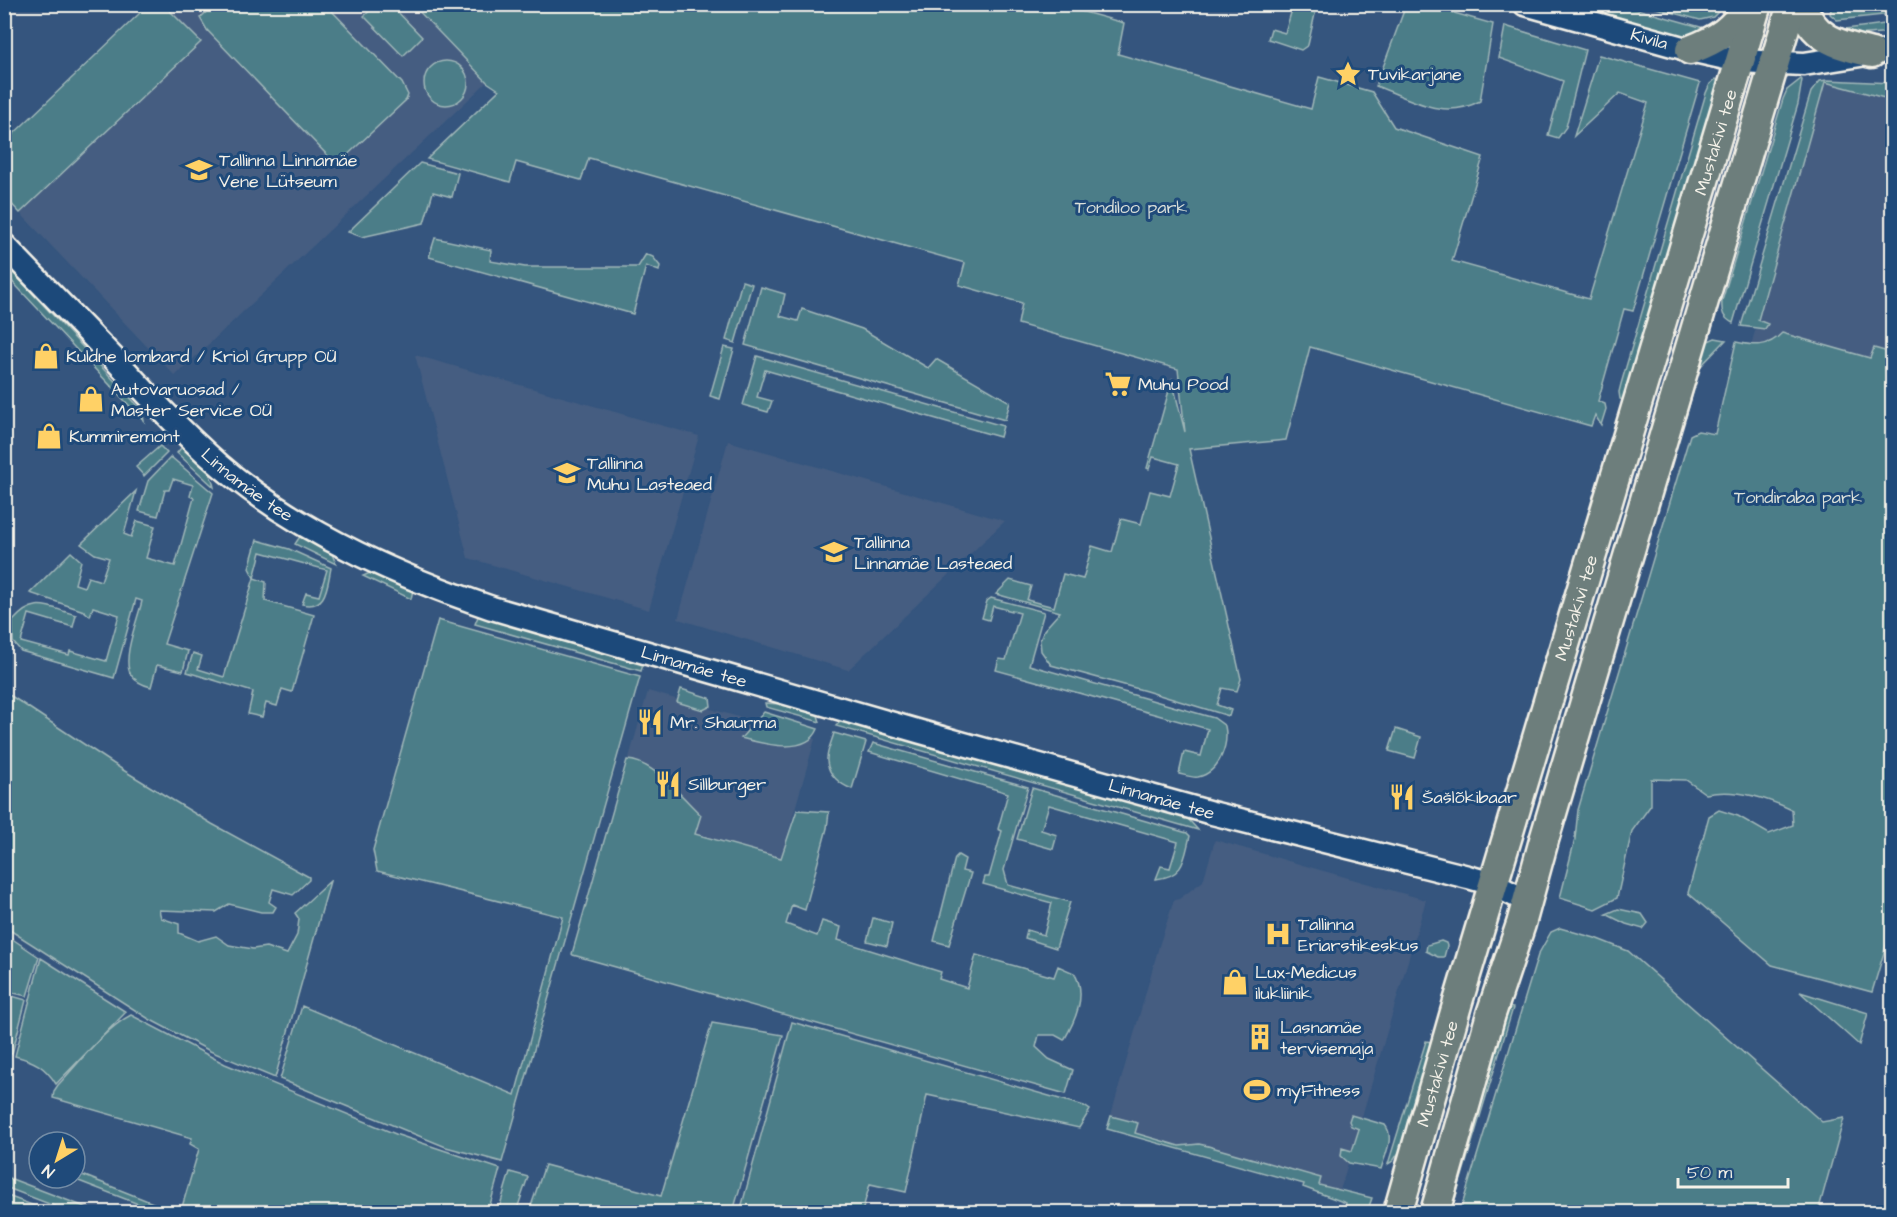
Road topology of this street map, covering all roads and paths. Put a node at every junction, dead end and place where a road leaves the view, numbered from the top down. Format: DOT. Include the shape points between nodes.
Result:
graph roads {
  1 [pos="1525,4"];
  2 [pos="1750,4"];
  3 [pos="1757,4"];
  4 [pos="1792,4"];
  5 [pos="1802,4"];
  6 [pos="1690,50"];
  7 [pos="1882,52"];
  8 [pos="1739,61"];
  9 [pos="1775,63"];
  10 [pos="4,244"];
  11 [pos="1494,885"];
  12 [pos="1528,902"];
  13 [pos="1398,1212"];
  14 [pos="1435,1212"];
  1 -- 6 [label="street, Kivila"];
  2 -- 6 [label="main road" via="1723,36"];
  3 -- 8 [label="main road, Mustakivi tee"];
  4 -- 9 [label="main road, Mustakivi tee"];
  5 -- 7 [label="main road" via="1814,29 1843,45"];
  6 -- 8 [label="street, Kivila"];
  7 -- 9 [label="street, Kivila" via="1804,64"];
  8 -- 9 [label="street, Kivila"];
  8 -- 11 [label="main road, Mustakivi tee"];
  9 -- 12 [label="main road, Mustakivi tee"];
  10 -- 11 [label="street, Linnamäe tee" via="188,437 233,476 306,527 440,590 975,747"];
  11 -- 12 [label="street, Linnamäe tee"];
  11 -- 13 [label="main road, Mustakivi tee"];
  12 -- 14 [label="main road, Mustakivi tee" via="1491,1014"];
}
